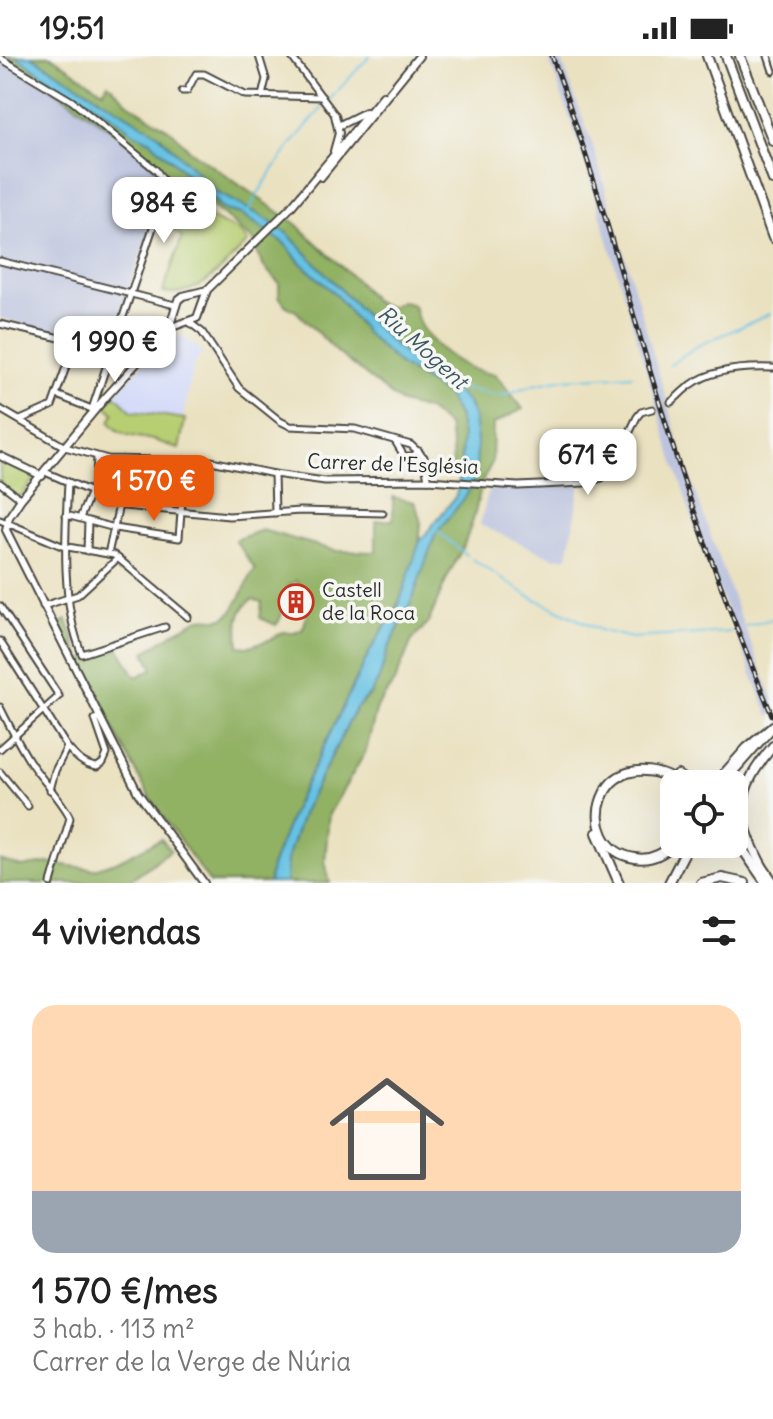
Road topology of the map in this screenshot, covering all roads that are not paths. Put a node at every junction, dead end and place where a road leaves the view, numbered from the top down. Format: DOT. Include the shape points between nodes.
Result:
graph roads {
  1 [pos="259,56"];
  2 [pos="291,56"];
  3 [pos="419,56"];
  4 [pos="704,56"];
  5 [pos="726,56"];
  6 [pos="740,56"];
  7 [pos="768,56"];
  8 [pos="0,58"];
  9 [pos="773,71"];
  10 [pos="182,91"];
  11 [pos="387,94"];
  12 [pos="262,96"];
  13 [pos="323,98"];
  14 [pos="335,115"];
  15 [pos="372,116"];
  16 [pos="346,121"];
  17 [pos="338,130"];
  18 [pos="352,133"];
  19 [pos="773,141"];
  20 [pos="327,163"];
  21 [pos="326,172"];
  22 [pos="773,180"];
  23 [pos="290,208"];
  24 [pos="773,238"];
  25 [pos="0,261"];
  26 [pos="207,290"];
  27 [pos="130,294"];
  28 [pos="190,296"];
  29 [pos="201,306"];
  30 [pos="176,308"];
  31 [pos="200,314"];
  32 [pos="187,321"];
  33 [pos="0,324"];
  34 [pos="169,328"];
  35 [pos="202,332"];
  36 [pos="75,342"];
  37 [pos="111,350"];
  38 [pos="773,368"];
  39 [pos="57,395"];
  40 [pos="671,402"];
  41 [pos="0,409"];
  42 [pos="94,409"];
  43 [pos="652,409"];
  44 [pos="20,421"];
  45 [pos="394,440"];
  46 [pos="65,447"];
  47 [pos="419,451"];
  48 [pos="0,456"];
  49 [pos="97,457"];
  50 [pos="188,459"];
  51 [pos="43,474"];
  52 [pos="274,474"];
  53 [pos="428,480"];
  54 [pos="0,483"];
  55 [pos="68,483"];
  56 [pos="91,493"];
  57 [pos="21,499"];
  58 [pos="119,505"];
  59 [pos="182,511"];
  60 [pos="275,513"];
  61 [pos="383,513"];
  62 [pos="66,515"];
  63 [pos="80,518"];
  64 [pos="88,521"];
  65 [pos="3,526"];
  66 [pos="115,528"];
  67 [pos="66,547"];
  68 [pos="87,551"];
  69 [pos="108,554"];
  70 [pos="118,558"];
  71 [pos="70,597"];
  72 [pos="0,606"];
  73 [pos="42,606"];
  74 [pos="188,617"];
  75 [pos="165,627"];
  76 [pos="0,641"];
  77 [pos="0,707"];
  78 [pos="42,710"];
  79 [pos="99,717"];
  80 [pos="772,730"];
  81 [pos="16,736"];
  82 [pos="773,746"];
  83 [pos="67,747"];
  84 [pos="0,749"];
  85 [pos="665,770"];
  86 [pos="727,770"];
  87 [pos="735,770"];
  88 [pos="740,770"];
  89 [pos="0,772"];
  90 [pos="660,772"];
  91 [pos="50,790"];
  92 [pos="28,806"];
  93 [pos="748,846"];
  94 [pos="660,854"];
  95 [pos="748,857"];
  96 [pos="679,858"];
  97 [pos="762,866"];
  98 [pos="773,882"];
  99 [pos="51,883"];
  100 [pos="204,883"];
  101 [pos="619,883"];
  102 [pos="666,883"];
  103 [pos="701,883"];
  104 [pos="745,883"];
  105 [pos="766,883"];
  1 -- 12 [label="street" via="266,79"];
  2 -- 13 [label="street"];
  3 -- 11 [label="street"];
  4 -- 24 [label="highway"];
  5 -- 22 [label="highway"];
  6 -- 19 [label="highway"];
  7 -- 9 [label="street"];
  8 -- 27 [label="street" via="72,101 156,170 167,186"];
  10 -- 12 [label="street" via="196,74 204,74 245,95"];
  11 -- 15 [label="street"];
  11 -- 16 [label="street" via="358,118"];
  11 -- 18 [label="street"];
  12 -- 13 [label="street"];
  13 -- 14 [label="street"];
  14 -- 16 [label="street"];
  14 -- 17 [label="street"];
  15 -- 18 [label="street"];
  15 -- 21 [label="street"];
  16 -- 17 [label="street"];
  16 -- 18 [label="street"];
  17 -- 18 [label="street"];
  17 -- 20 [label="street"];
  18 -- 20 [label="street"];
  18 -- 21 [label="street"];
  20 -- 23 [label="street"];
  21 -- 23 [label="street"];
  23 -- 26 [label="street"];
  25 -- 27 [label="street"];
  26 -- 28 [label="street"];
  26 -- 29 [label="street"];
  27 -- 30 [label="street"];
  27 -- 37 [label="street"];
  28 -- 29 [label="street"];
  28 -- 30 [label="street" via="180,298"];
  29 -- 31 [label="street"];
  30 -- 32 [label="street"];
  30 -- 34 [label="street"];
  31 -- 32 [label="street"];
  31 -- 35 [label="street"];
  32 -- 34 [label="street"];
  32 -- 35 [label="street"];
  33 -- 36 [label="street"];
  34 -- 42 [label="street"];
  35 -- 45 [label="street" via="239,388 283,423 355,429"];
  36 -- 37 [label="street"];
  36 -- 39 [label="street"];
  37 -- 42 [label="street"];
  38 -- 40 [label="street" via="708,376"];
  39 -- 42 [label="street"];
  39 -- 44 [label="street" via="52,406"];
  41 -- 44 [label="street, Carrer de l'Església"];
  42 -- 46 [label="street"];
  43 -- 53 [label="street, Carrer de l'Església" via="637,417 602,478 518,486"];
  44 -- 46 [label="street, Carrer de l'Església"];
  45 -- 47 [label="street"];
  45 -- 47 [label="street" via="404,456"];
  46 -- 49 [label="street, Carrer de l'Església"];
  46 -- 51 [label="street"];
  47 -- 53 [label="street"];
  48 -- 51 [label="street"];
  49 -- 50 [label="street, Carrer de l'Església"];
  49 -- 56 [label="street"];
  50 -- 52 [label="street, Carrer de l'Església"];
  50 -- 59 [label="street"];
  51 -- 55 [label="street"];
  51 -- 57 [label="street"];
  52 -- 53 [label="street, Carrer de l'Església" via="325,481"];
  52 -- 60 [label="street"];
  54 -- 57 [label="street"];
  55 -- 56 [label="street"];
  55 -- 62 [label="street"];
  56 -- 58 [label="street"];
  56 -- 63 [label="street"];
  57 -- 65 [label="street"];
  58 -- 59 [label="street"];
  58 -- 66 [label="street"];
  59 -- 60 [label="street"];
  59 -- 66 [label="street" via="179,538"];
  60 -- 61 [label="street"];
  62 -- 63 [label="street"];
  62 -- 67 [label="street"];
  63 -- 64 [label="street"];
  64 -- 66 [label="street"];
  64 -- 68 [label="street"];
  65 -- 67 [label="street"];
  65 -- 73 [label="street"];
  66 -- 69 [label="street"];
  67 -- 68 [label="street"];
  67 -- 71 [label="street"];
  68 -- 69 [label="street"];
  69 -- 70 [label="street"];
  70 -- 71 [label="street"];
  70 -- 74 [label="street"];
  71 -- 73 [label="street"];
  71 -- 75 [label="street" via="82,654"];
  72 -- 78 [label="street" via="59,696"];
  73 -- 79 [label="street"];
  76 -- 78 [label="street"];
  77 -- 81 [label="street"];
  78 -- 81 [label="street"];
  78 -- 83 [label="street"];
  79 -- 83 [label="street" via="95,719 107,754 103,763 88,766"];
  79 -- 100 [label="street" via="138,793"];
  80 -- 86 [label="highway"];
  80 -- 87 [label="highway"];
  80 -- 88 [label="highway"];
  81 -- 84 [label="street"];
  81 -- 91 [label="street"];
  82 -- 97 [label="highway" via="757,766 742,810 747,836"];
  83 -- 91 [label="street"];
  85 -- 101 [label="highway" via="639,764 616,772 595,804 594,824"];
  89 -- 92 [label="street"];
  90 -- 94 [label="highway" via="631,771 610,785 599,817 603,835 622,854"];
  91 -- 99 [label="street" via="70,818"];
  93 -- 97 [label="highway"];
  95 -- 105 [label="highway"];
  96 -- 102 [label="highway"];
  97 -- 98 [label="highway"];
  103 -- 104 [label="highway" via="722,878"];
}
